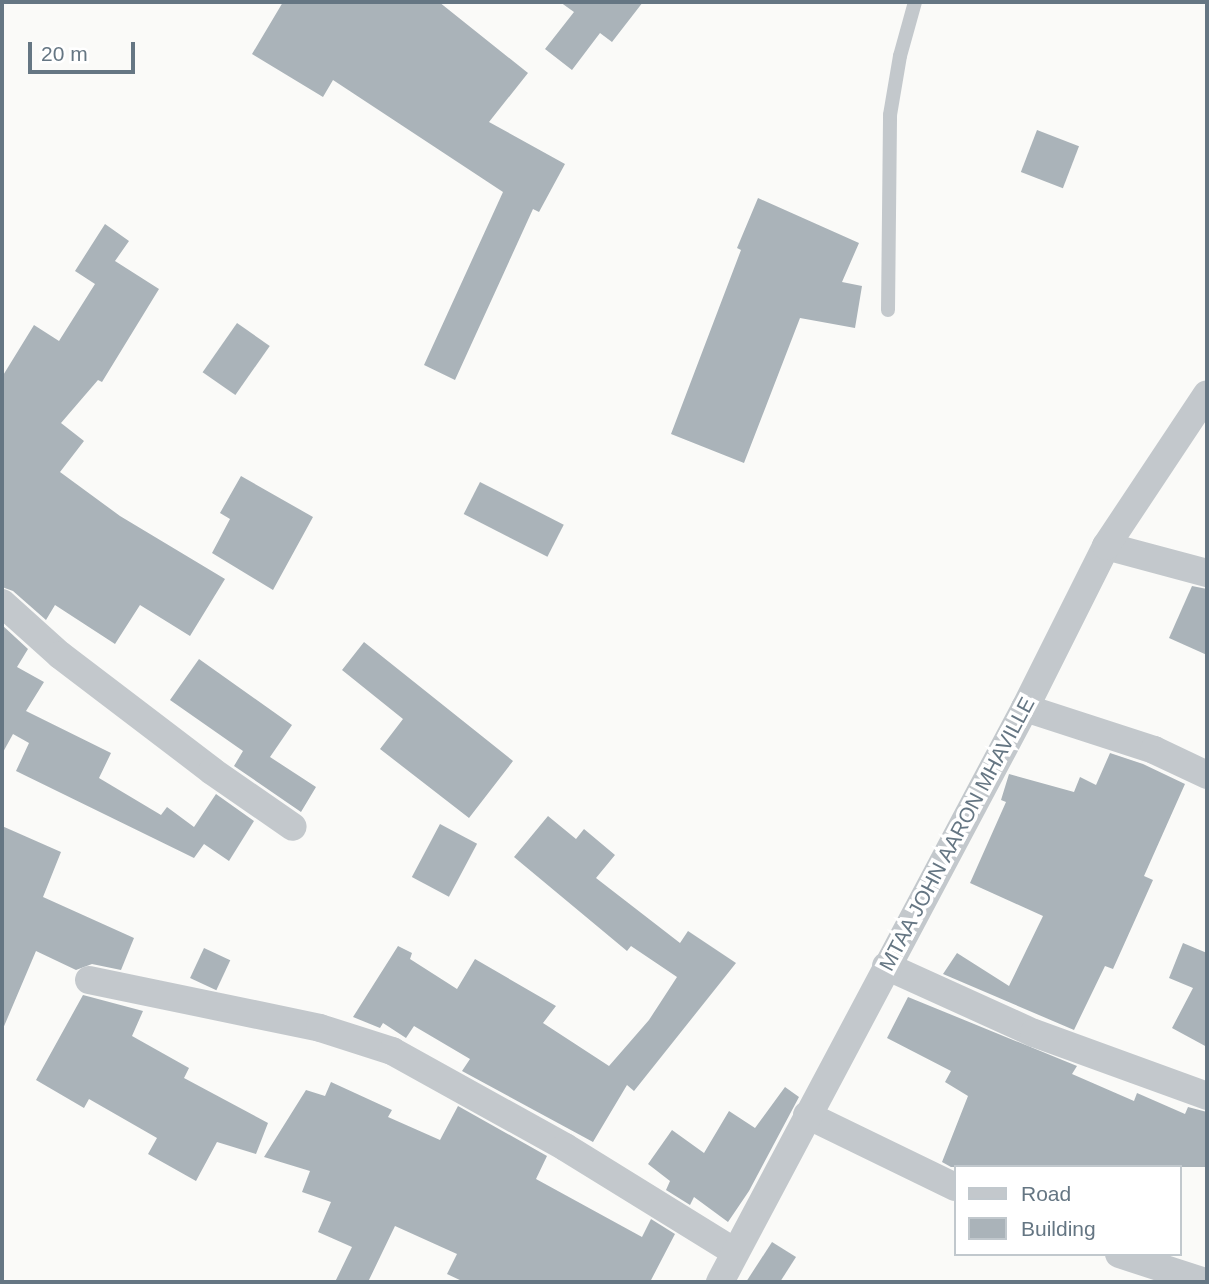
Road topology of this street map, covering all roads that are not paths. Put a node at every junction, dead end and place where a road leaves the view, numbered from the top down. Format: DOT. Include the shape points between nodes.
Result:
graph roads {
  1 [pos="915,2"];
  2 [pos="888,310"];
  3 [pos="1207,394"];
  4 [pos="1106,546"];
  5 [pos="1207,573"];
  6 [pos="2,603"];
  7 [pos="1025,708"];
  8 [pos="1207,775"];
  9 [pos="293,827"];
  10 [pos="886,966"];
  11 [pos="89,980"];
  12 [pos="1207,1097"];
  13 [pos="807,1115"];
  14 [pos="954,1187"];
  15 [pos="736,1252"];
  16 [pos="1125,1256"];
  17 [pos="720,1282"];
  18 [pos="1205,1282"];
  1 -- 2 [label="lane" via="890,115"];
  3 -- 4 [label="street, MTAA JOHN AARON MHAVILLE"];
  4 -- 5 [label="street"];
  4 -- 7 [label="street, MTAA JOHN AARON MHAVILLE"];
  6 -- 9 [label="street" via="60,655"];
  7 -- 8 [label="street" via="1154,750"];
  7 -- 10 [label="street, MTAA JOHN AARON MHAVILLE"];
  10 -- 12 [label="street" via="1034,1033"];
  10 -- 13 [label="street, MTAA JOHN AARON MHAVILLE"];
  11 -- 15 [label="street" via="320,1028 392,1051 565,1147"];
  13 -- 14 [label="street"];
  13 -- 15 [label="street, MTAA JOHN AARON MHAVILLE"];
  15 -- 17 [label="street, MTAA JOHN AARON MHAVILLE"];
  16 -- 18 [label="street"];
}
